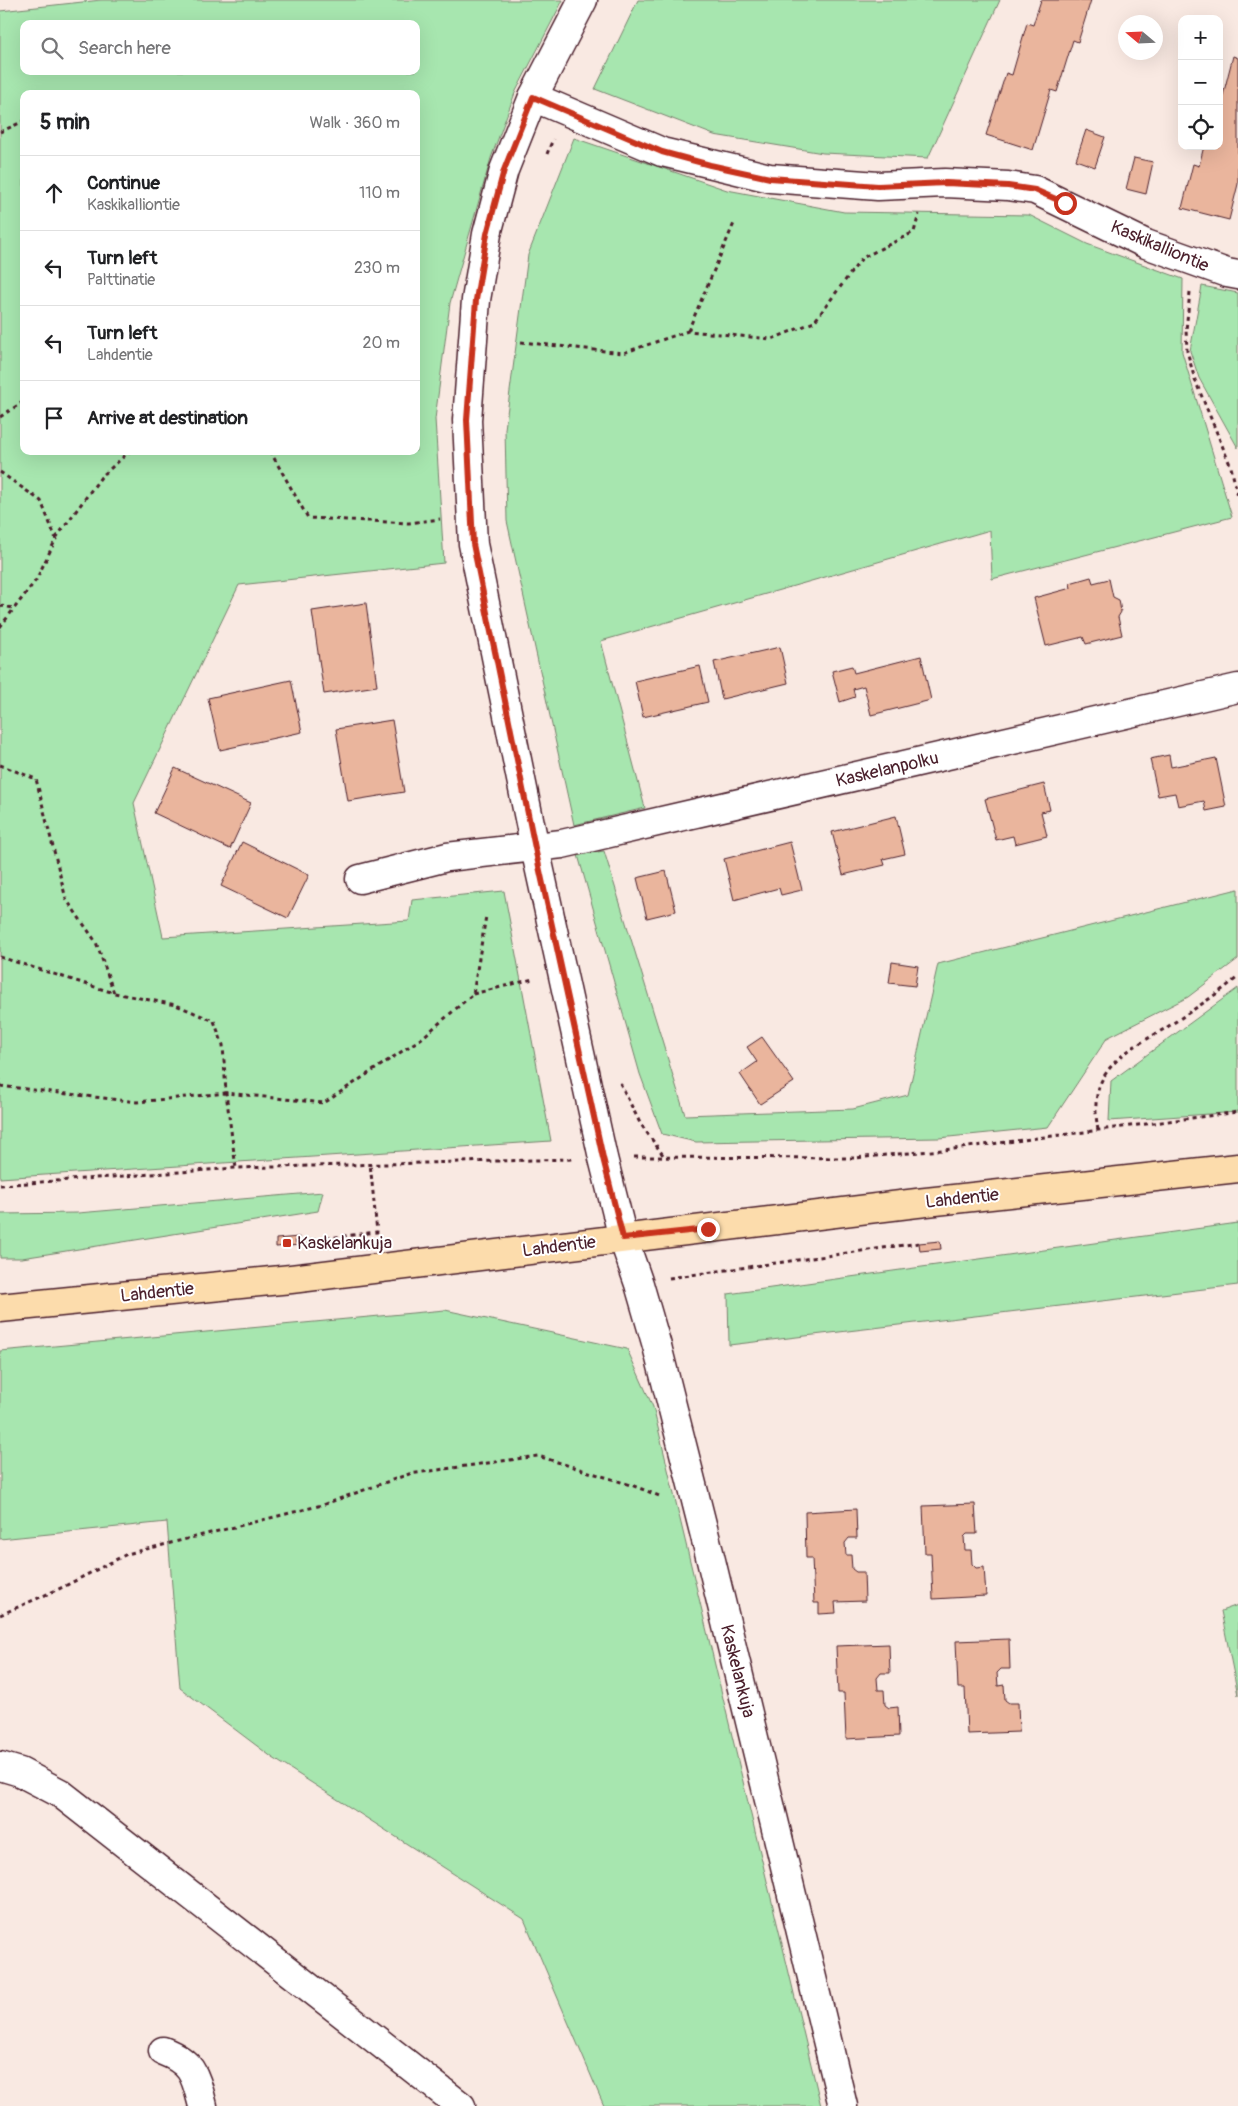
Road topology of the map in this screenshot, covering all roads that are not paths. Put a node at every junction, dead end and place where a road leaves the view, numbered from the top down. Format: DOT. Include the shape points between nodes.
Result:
graph roads {
  1 [pos="583,0"];
  2 [pos="533,97"];
  3 [pos="1238,275"];
  4 [pos="1238,688"];
  5 [pos="535,848"];
  6 [pos="360,879"];
  7 [pos="1238,1168"];
  8 [pos="623,1238"];
  9 [pos="0,1308"];
  10 [pos="0,1766"];
  11 [pos="163,2051"];
  12 [pos="203,2106"];
  13 [pos="461,2106"];
  14 [pos="843,2106"];
  1 -- 2 [label="street, Kaskelankuja"];
  2 -- 3 [label="street, Kaskikalliontie" via="662,152 780,178 878,186 1008,186 1035,190 1146,244 1227,274"];
  2 -- 5 [label="street, Kaskelankuja" via="502,180 487,234 476,300 467,420 473,544"];
  4 -- 5 [label="street, Kaskelanpolku"];
  5 -- 6 [label="street, Kaskelanpolku" via="447,857"];
  5 -- 8 [label="street, Kaskelankuja"];
  7 -- 8 [label="main road, Lahdentie"];
  8 -- 9 [label="main road, Lahdentie" via="291,1279"];
  8 -- 14 [label="street, Kaskelankuja" via="649,1319 697,1505"];
  10 -- 13 [label="street" via="20,1772 60,1793"];
  11 -- 12 [label="street" via="180,2057 194,2074"];
}
